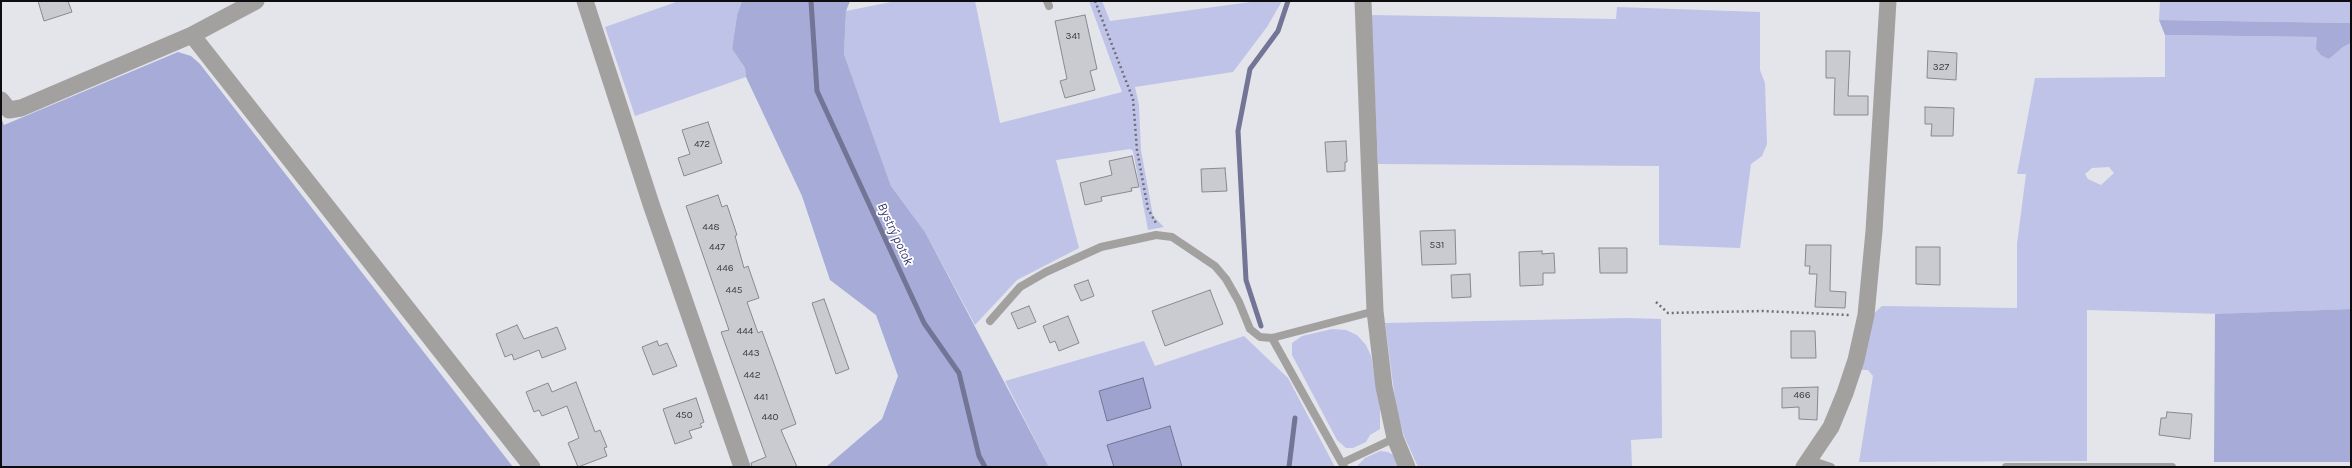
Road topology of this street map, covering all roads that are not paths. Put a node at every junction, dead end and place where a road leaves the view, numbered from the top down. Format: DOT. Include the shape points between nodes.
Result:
graph roads {
  1 [pos="256,1"];
  2 [pos="585,1"];
  3 [pos="1363,1"];
  4 [pos="1888,1"];
  5 [pos="192,35"];
  6 [pos="1,100"];
  7 [pos="1375,310"];
  8 [pos="990,321"];
  9 [pos="1272,338"];
  10 [pos="1395,438"];
  11 [pos="1807,464"];
  12 [pos="1343,465"];
  13 [pos="532,467"];
  14 [pos="742,467"];
  15 [pos="1408,467"];
  16 [pos="1831,467"];
  17 [pos="2006,467"];
  18 [pos="2172,467"];
  1 -- 5 [label="street"];
  2 -- 14 [label="street" via="652,207"];
  3 -- 7 [label="street"];
  4 -- 11 [label="street" via="1874,231 1866,315 1856,360 1845,393 1831,427"];
  5 -- 6 [label="street" via="22,108 9,110"];
  5 -- 13 [label="street"];
  7 -- 9 [label="lane"];
  7 -- 10 [label="street" via="1384,387"];
  8 -- 9 [label="lane" via="1020,287 1046,272 1101,247 1143,236 1165,235 1190,247 1215,266 1239,302 1250,330 1260,336"];
  9 -- 12 [label="lane"];
  10 -- 12 [label="lane"];
  10 -- 15 [label="street"];
  11 -- 16 [label="lane"];
  17 -- 18 [label="lane"];
}
